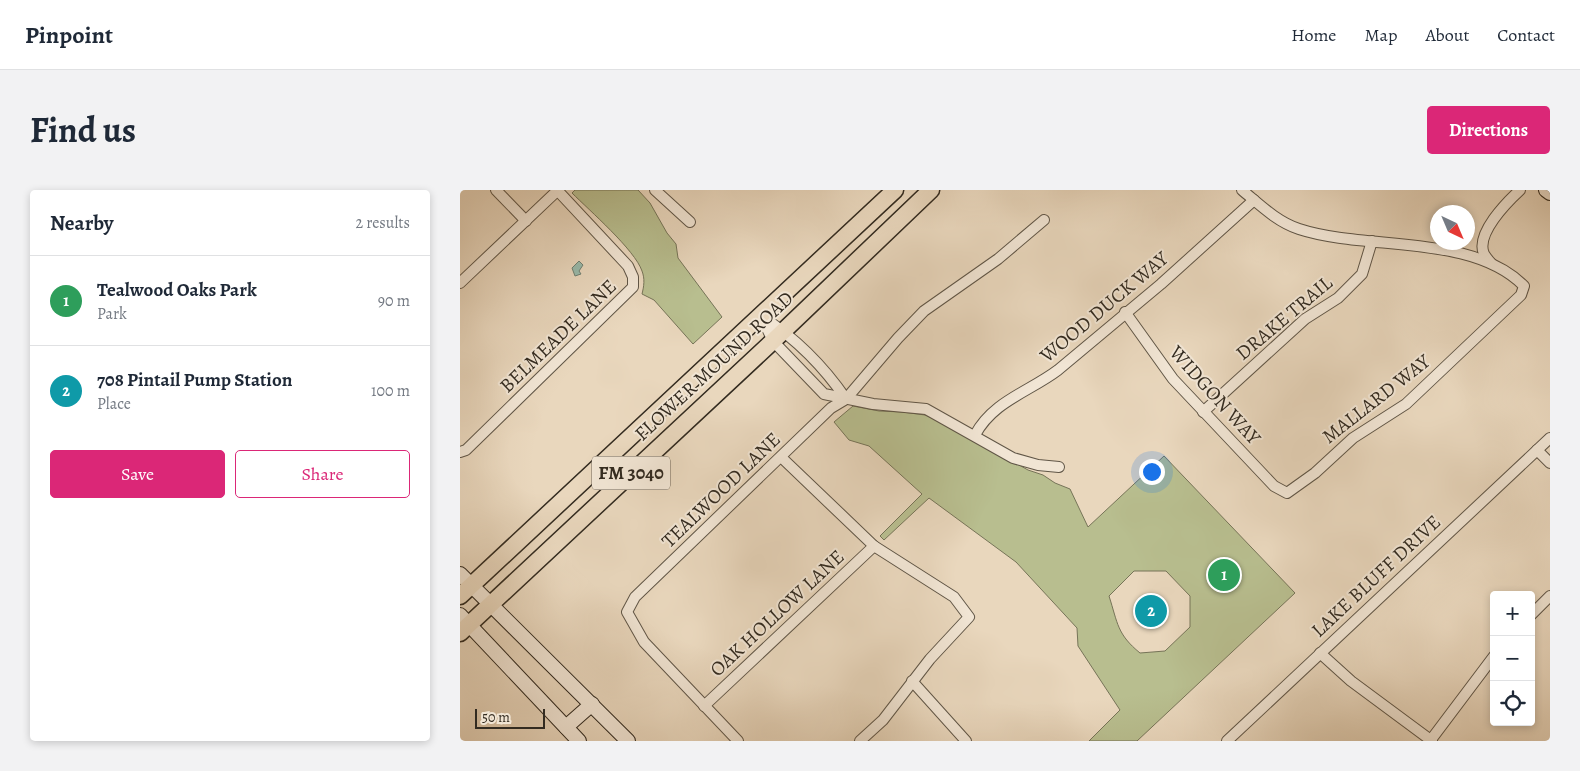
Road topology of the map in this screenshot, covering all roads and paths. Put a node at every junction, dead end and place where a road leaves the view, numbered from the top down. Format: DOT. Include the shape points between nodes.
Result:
graph roads {
  1 [pos="496,190"];
  2 [pos="558,190"];
  3 [pos="656,190"];
  4 [pos="894,190"];
  5 [pos="931,190"];
  6 [pos="1242,190"];
  7 [pos="1520,190"];
  8 [pos="1546,190"];
  9 [pos="1550,193"];
  10 [pos="1254,200"];
  11 [pos="1044,220"];
  12 [pos="526,221"];
  13 [pos="690,222"];
  14 [pos="1372,241"];
  15 [pos="1492,265"];
  16 [pos="460,283"];
  17 [pos="1125,312"];
  18 [pos="761,316"];
  19 [pos="778,336"];
  20 [pos="846,398"];
  21 [pos="1203,412"];
  22 [pos="975,435"];
  23 [pos="1550,438"];
  24 [pos="1537,450"];
  25 [pos="460,452"];
  26 [pos="781,457"];
  27 [pos="1550,463"];
  28 [pos="1059,467"];
  29 [pos="1287,493"];
  30 [pos="874,546"];
  31 [pos="464,585"];
  32 [pos="1550,596"];
  33 [pos="490,604"];
  34 [pos="1535,611"];
  35 [pos="463,624"];
  36 [pos="1320,653"];
  37 [pos="1490,661"];
  38 [pos="912,681"];
  39 [pos="592,704"];
  40 [pos="704,706"];
  41 [pos="566,727"];
  42 [pos="580,741"];
  43 [pos="628,741"];
  44 [pos="738,741"];
  45 [pos="860,741"];
  46 [pos="966,741"];
  47 [pos="1227,741"];
  48 [pos="1431,741"];
  1 -- 12 [label="street"];
  2 -- 12 [label="street"];
  2 -- 25 [label="street, BELMEADE LANE" via="628,266 633,287 466,450"];
  3 -- 13 [label="street"];
  4 -- 18 [label="main road, FLOWER MOUND ROAD / FM 3040"];
  5 -- 19 [label="main road, FLOWER MOUND ROAD / FM 3040"];
  6 -- 10 [label="street"];
  7 -- 15 [label="street" via="1504,205 1482,245"];
  8 -- 9 [label="main road"];
  10 -- 14 [label="street" via="1298,229"];
  10 -- 17 [label="street, WOOD DUCK WAY"];
  11 -- 20 [label="street, TEALWOOD LANE" via="924,311"];
  12 -- 16 [label="street"];
  14 -- 15 [label="street" via="1472,254"];
  14 -- 21 [label="street, DRAKE TRAIL" via="1362,274 1338,298 1305,318"];
  15 -- 29 [label="street, MALLARD WAY" via="1512,274 1524,286 1517,301 1406,404 1353,438"];
  17 -- 21 [label="street, WIDGON WAY" via="1173,379"];
  17 -- 22 [label="street, WOOD DUCK WAY" via="1047,378 992,412"];
  18 -- 19 [label="street"];
  18 -- 19 [label="street"];
  18 -- 31 [label="main road, FLOWER MOUND ROAD / FM 3040"];
  19 -- 20 [label="street" via="835,383"];
  19 -- 20 [label="street" via="824,394"];
  19 -- 33 [label="main road, FLOWER MOUND ROAD / FM 3040"];
  20 -- 22 [label="street" via="926,409"];
  20 -- 26 [label="street, TEALWOOD LANE" via="831,408"];
  21 -- 29 [label="street, WIDGON WAY" via="1274,486"];
  22 -- 28 [label="street" via="1013,458"];
  23 -- 24 [label="street, LAKE BLUFF DRIVE"];
  24 -- 27 [label="street"];
  24 -- 36 [label="street, LAKE BLUFF DRIVE"];
  26 -- 30 [label="street"];
  26 -- 40 [label="street, TEALWOOD LANE" via="635,597 627,612 644,642"];
  30 -- 38 [label="street" via="954,597 970,617"];
  30 -- 40 [label="street, OAK HOLLOW LANE"];
  31 -- 33 [label="main road"];
  32 -- 34 [label="street"];
  33 -- 35 [label="main road, FLOWER MOUND ROAD / FM 3040"];
  33 -- 39 [label="main road"];
  35 -- 41 [label="main road"];
  36 -- 47 [label="street, LAKE BLUFF DRIVE"];
  36 -- 48 [label="street" via="1351,681"];
  37 -- 48 [label="street"];
  38 -- 45 [label="street" via="882,720"];
  38 -- 46 [label="street"];
  39 -- 41 [label="main road"];
  39 -- 43 [label="main road"];
  40 -- 44 [label="street"];
  41 -- 42 [label="main road"];
}
